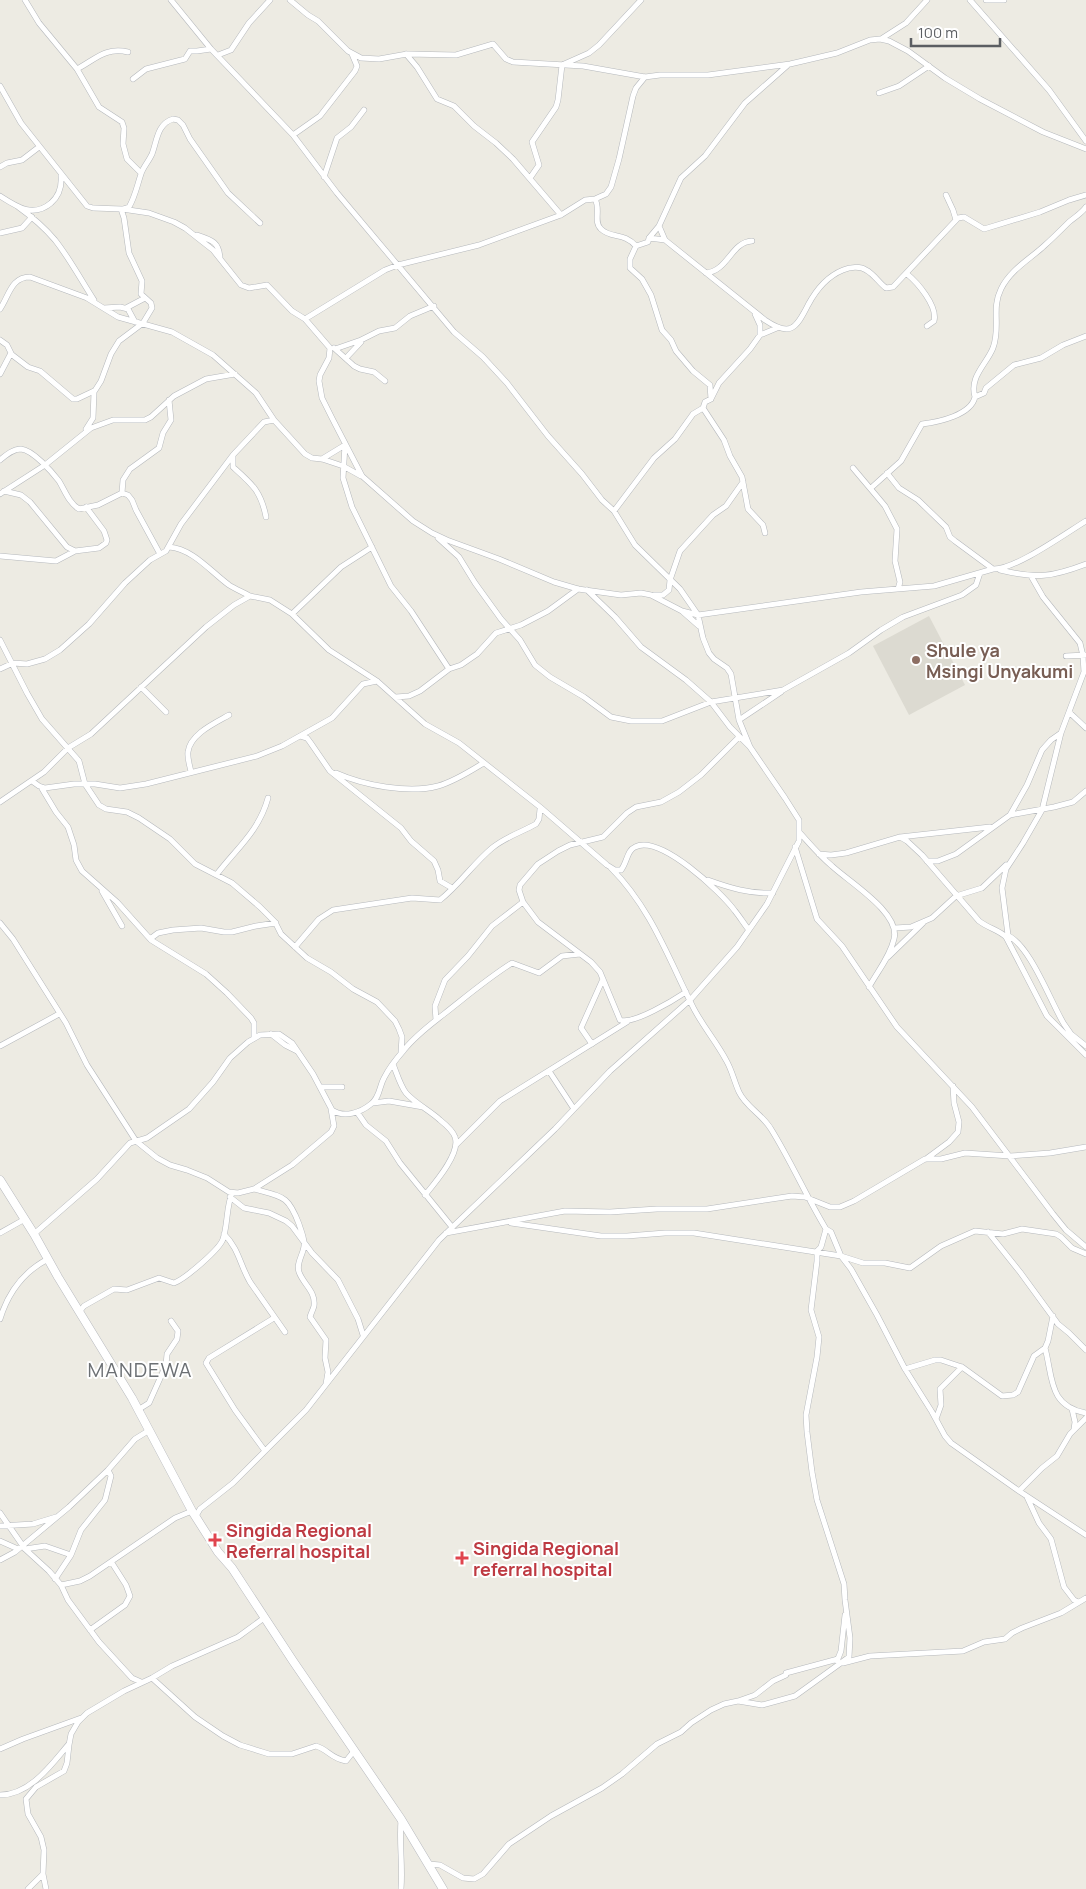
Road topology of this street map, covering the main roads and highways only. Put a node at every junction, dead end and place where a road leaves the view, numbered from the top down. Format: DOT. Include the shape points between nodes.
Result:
graph roads {
  1 [pos="0,1180"];
  2 [pos="443,1889"];
  1 -- 2 [label="main road" via="140,1412 194,1514 401,1819"];
}
